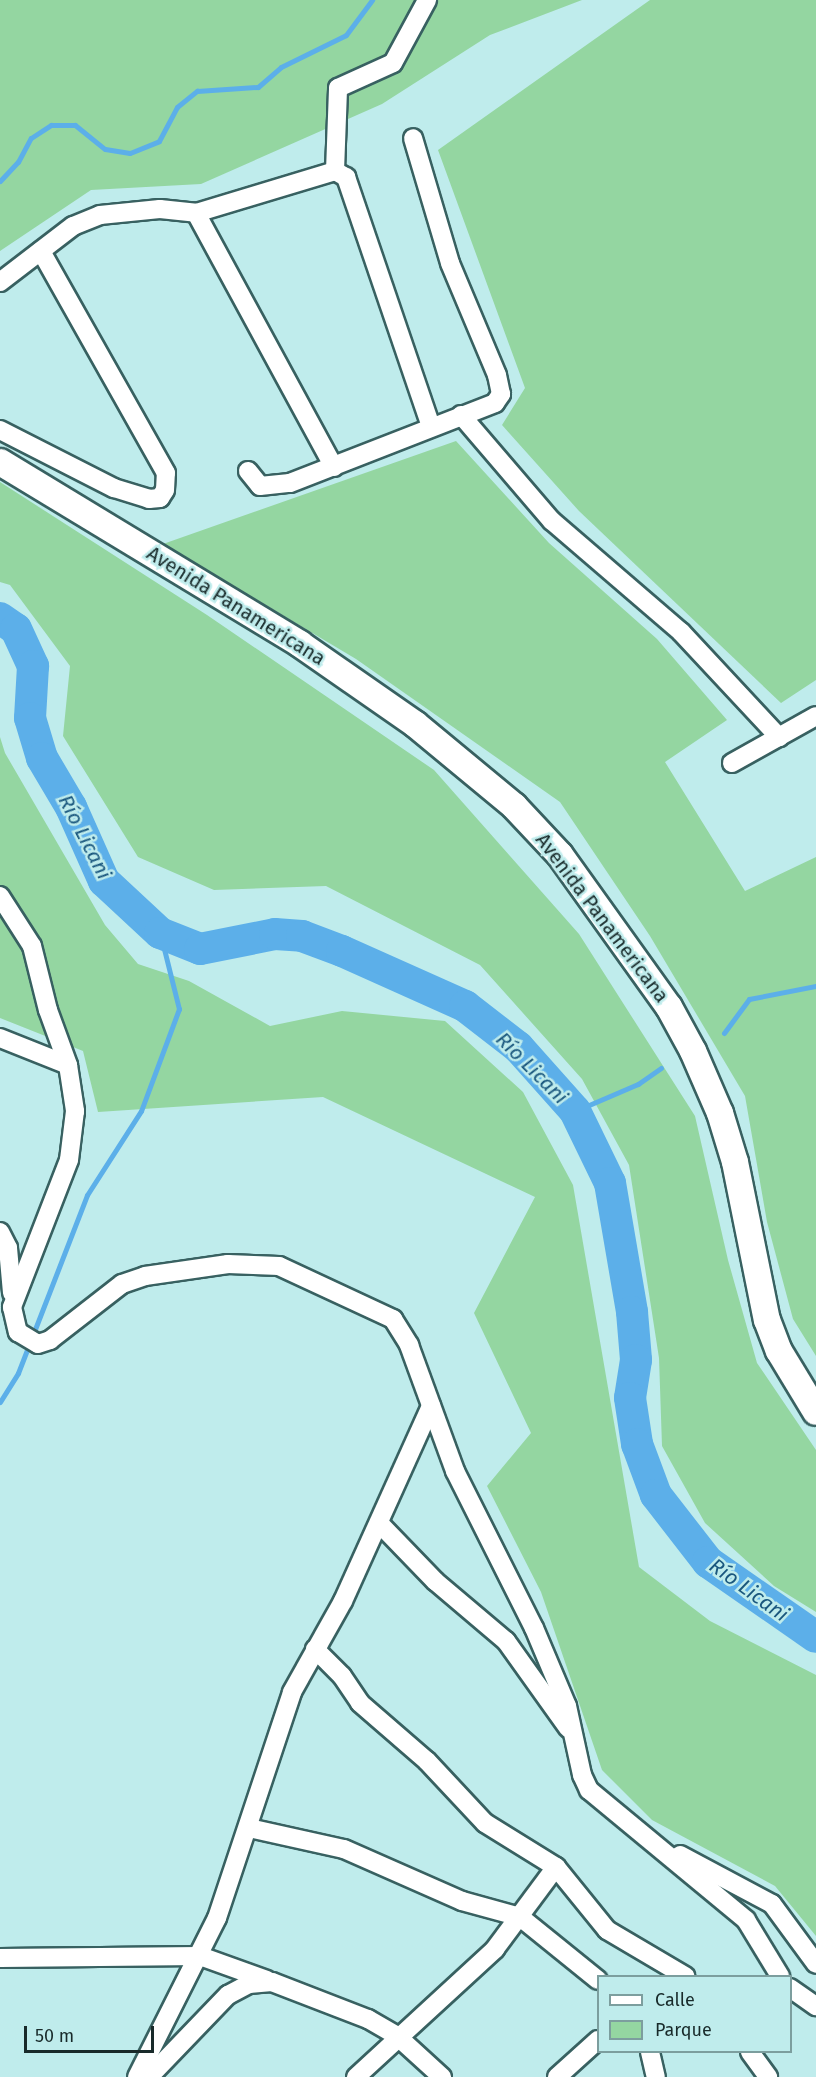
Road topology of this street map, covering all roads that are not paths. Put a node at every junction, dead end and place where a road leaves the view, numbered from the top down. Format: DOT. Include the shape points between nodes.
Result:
graph roads {
  1 [pos="427,0"];
  2 [pos="413,138"];
  3 [pos="335,171"];
  4 [pos="196,213"];
  5 [pos="41,251"];
  6 [pos="0,282"];
  7 [pos="462,415"];
  8 [pos="431,427"];
  9 [pos="0,430"];
  10 [pos="0,462"];
  11 [pos="334,466"];
  12 [pos="248,471"];
  13 [pos="816,716"];
  14 [pos="779,737"];
  15 [pos="732,763"];
  16 [pos="0,896"];
  17 [pos="0,1038"];
  18 [pos="68,1065"];
  19 [pos="0,1232"];
  20 [pos="12,1307"];
  21 [pos="431,1406"];
  22 [pos="816,1412"];
  23 [pos="379,1523"];
  24 [pos="315,1649"];
  25 [pos="577,1739"];
  26 [pos="249,1828"];
  27 [pos="644,1837"];
  28 [pos="556,1867"];
  29 [pos="520,1917"];
  30 [pos="200,1956"];
  31 [pos="0,1958"];
  32 [pos="816,1964"];
  33 [pos="682,1975"];
  34 [pos="779,1975"];
  35 [pos="597,1979"];
  36 [pos="272,1982"];
  37 [pos="792,1989"];
  38 [pos="816,2006"];
  39 [pos="398,2036"];
  40 [pos="597,2041"];
  41 [pos="650,2053"];
  42 [pos="748,2053"];
  43 [pos="749,2053"];
  44 [pos="137,2077"];
  45 [pos="149,2077"];
  46 [pos="356,2077"];
  47 [pos="442,2077"];
  48 [pos="557,2077"];
  49 [pos="656,2077"];
  50 [pos="754,2077"];
  51 [pos="768,2077"];
  1 -- 3 [label="street" via="393,63 338,88"];
  2 -- 7 [label="street" via="450,263 497,375 501,394 495,403"];
  3 -- 4 [label="street"];
  3 -- 8 [label="street" via="346,177"];
  4 -- 5 [label="street" via="160,209 100,215 73,226"];
  4 -- 11 [label="street"];
  5 -- 6 [label="street"];
  5 -- 9 [label="street" via="165,473 165,490 160,498 149,499 114,488"];
  7 -- 8 [label="street"];
  7 -- 14 [label="street" via="552,521 681,632"];
  8 -- 11 [label="street"];
  10 -- 22 [label="main road, Avenida Panamericana" via="300,644 415,723 514,806 560,855 669,1006 693,1051 720,1113 735,1162 767,1320 788,1368"];
  11 -- 12 [label="street" via="274,488 260,486"];
  13 -- 14 [label="street"];
  14 -- 15 [label="street"];
  16 -- 18 [label="street" via="32,946 48,1010"];
  17 -- 18 [label="street"];
  18 -- 20 [label="street" via="75,1111 69,1160"];
  19 -- 20 [label="street" via="8,1248"];
  20 -- 21 [label="street" via="18,1332 38,1344 65,1330 98,1299 145,1276 228,1264 279,1266 393,1319 410,1346"];
  21 -- 23 [label="street"];
  21 -- 25 [label="street" via="455,1471 534,1628"];
  23 -- 24 [label="street"];
  23 -- 25 [label="street" via="435,1581 506,1641"];
  24 -- 26 [label="street" via="292,1692"];
  24 -- 28 [label="street" via="342,1676 360,1703 442,1776 485,1823"];
  25 -- 27 [label="street" via="582,1775 589,1790"];
  26 -- 29 [label="street" via="344,1849 462,1901"];
  26 -- 30 [label="street"];
  27 -- 32 [label="street" via="772,1904"];
  27 -- 34 [label="street" via="746,1920"];
  28 -- 29 [label="street"];
  28 -- 33 [label="street" via="607,1930"];
  29 -- 35 [label="street"];
  29 -- 39 [label="street" via="495,1949"];
  30 -- 31 [label="street"];
  30 -- 36 [label="street"];
  30 -- 44 [label="street"];
  36 -- 39 [label="street" via="368,2019"];
  36 -- 45 [label="street" via="249,1984 228,1995"];
  37 -- 38 [label="street"];
  39 -- 46 [label="street"];
  39 -- 47 [label="street"];
  40 -- 48 [label="street"];
  41 -- 49 [label="street"];
  42 -- 50 [label="street"];
  43 -- 51 [label="street"];
}
